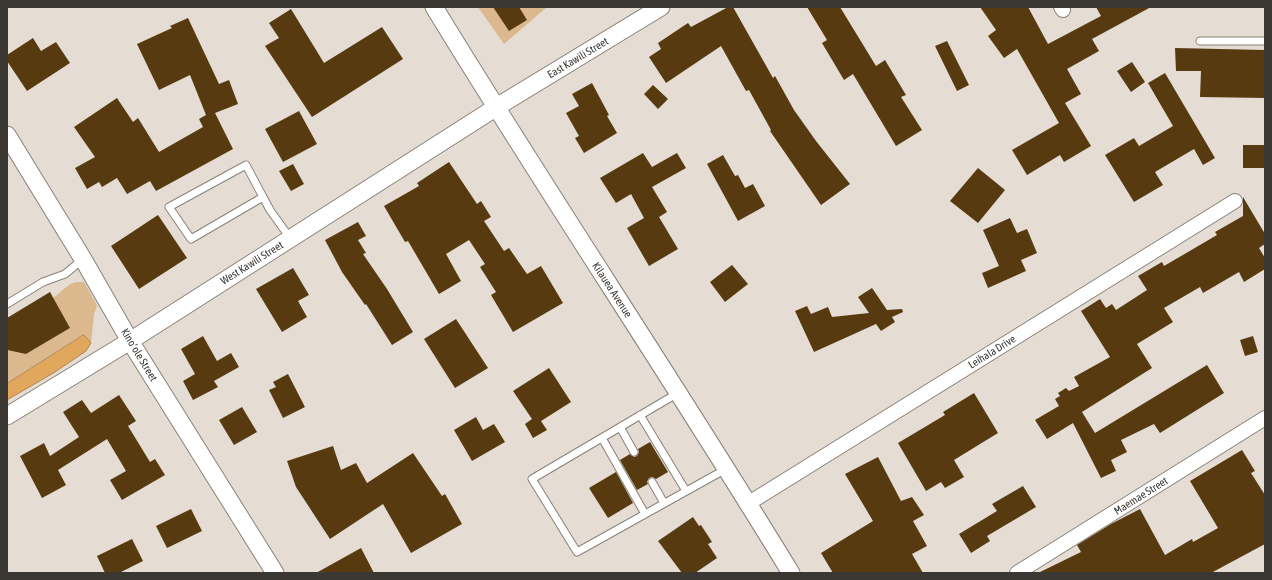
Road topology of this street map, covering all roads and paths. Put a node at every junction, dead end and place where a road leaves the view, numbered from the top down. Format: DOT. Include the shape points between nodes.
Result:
graph roads {
  1 [pos="434,7"];
  2 [pos="661,7"];
  3 [pos="1200,40"];
  4 [pos="1265,41"];
  5 [pos="495,108"];
  6 [pos="7,135"];
  7 [pos="263,197"];
  8 [pos="1235,201"];
  9 [pos="290,238"];
  10 [pos="83,259"];
  11 [pos="7,304"];
  12 [pos="130,340"];
  13 [pos="678,393"];
  14 [pos="640,415"];
  15 [pos="7,416"];
  16 [pos="1265,418"];
  17 [pos="620,427"];
  18 [pos="602,438"];
  19 [pos="634,452"];
  20 [pos="726,468"];
  21 [pos="652,482"];
  22 [pos="686,491"];
  23 [pos="664,503"];
  24 [pos="748,503"];
  25 [pos="645,514"];
  26 [pos="275,573"];
  27 [pos="791,573"];
  28 [pos="1017,573"];
  1 -- 5 [label="street, Kilauea Avenue"];
  2 -- 5 [label="street, East Kawili Street"];
  3 -- 4 [label="lane"];
  5 -- 9 [label="street, West Kawili Street"];
  5 -- 13 [label="street, Kilauea Avenue"];
  6 -- 10 [label="street, Kinoʻole Street"];
  7 -- 7 [label="lane" via="191,239 169,207 246,165"];
  7 -- 9 [label="lane"];
  8 -- 24 [label="street, Leihala Drive"];
  9 -- 12 [label="street, West Kawili Street"];
  10 -- 11 [label="lane" via="65,274 43,282"];
  10 -- 12 [label="street, Kinoʻole Street"];
  12 -- 15 [label="street, West Kawili Street"];
  12 -- 26 [label="street, Kinoʻole Street"];
  13 -- 14 [label="lane"];
  13 -- 20 [label="street, Kilauea Avenue"];
  14 -- 17 [label="lane"];
  14 -- 22 [label="lane"];
  16 -- 28 [label="street, Maemae Street"];
  17 -- 18 [label="lane"];
  17 -- 19 [label="lane"];
  18 -- 25 [label="lane"];
  18 -- 25 [label="lane" via="532,479 577,552"];
  20 -- 22 [label="lane"];
  20 -- 24 [label="street, Kilauea Avenue"];
  21 -- 23 [label="lane"];
  22 -- 23 [label="lane"];
  23 -- 25 [label="lane"];
  24 -- 27 [label="street, Kilauea Avenue"];
}
